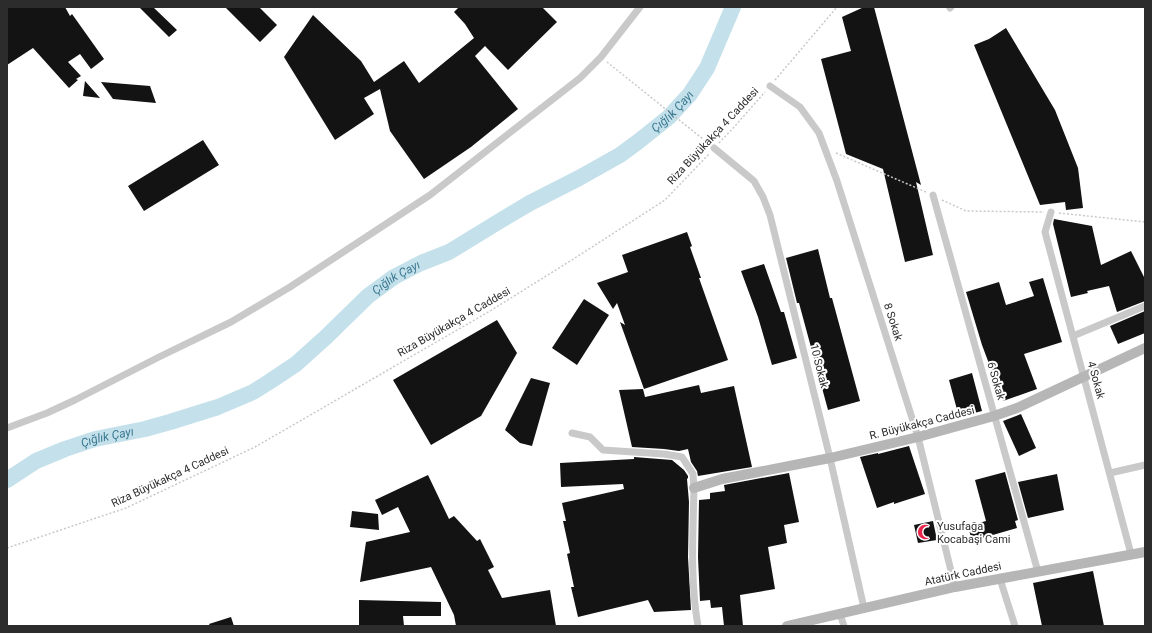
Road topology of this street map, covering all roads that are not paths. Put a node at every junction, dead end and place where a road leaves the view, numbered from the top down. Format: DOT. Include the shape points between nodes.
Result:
graph roads {
  1 [pos="640,7"];
  2 [pos="770,86"];
  3 [pos="714,148"];
  4 [pos="933,195"];
  5 [pos="1051,212"];
  6 [pos="1145,306"];
  7 [pos="1073,336"];
  8 [pos="1145,348"];
  9 [pos="1084,376"];
  10 [pos="994,416"];
  11 [pos="7,428"];
  12 [pos="572,433"];
  13 [pos="918,437"];
  14 [pos="830,458"];
  15 [pos="1145,465"];
  16 [pos="1110,473"];
  17 [pos="694,488"];
  18 [pos="1145,552"];
  19 [pos="1131,554"];
  20 [pos="1038,572"];
  21 [pos="1000,579"];
  22 [pos="955,587"];
  23 [pos="864,608"];
  24 [pos="840,614"];
  25 [pos="698,626"];
  26 [pos="788,626"];
  27 [pos="844,626"];
  28 [pos="1015,626"];
  1 -- 11 [label="street" via="601,57 580,78 430,195 290,287 231,322 75,400"];
  2 -- 13 [label="street, 8 Sokak" via="800,106 825,149"];
  3 -- 14 [label="street, 10 Sokak" via="754,181 770,215"];
  4 -- 10 [label="street, 6 Sokak"];
  5 -- 7 [label="street, 4 Sokak" via="1045,232"];
  6 -- 7 [label="street"];
  7 -- 9 [label="street, 4 Sokak"];
  8 -- 9 [label="street, R. Büyükakça Caddesi"];
  9 -- 10 [label="street, R. Büyükakça Caddesi" via="1017,408"];
  9 -- 16 [label="street, 4 Sokak"];
  10 -- 13 [label="street, R. Büyükakça Caddesi"];
  10 -- 20 [label="street, 6 Sokak"];
  12 -- 17 [label="street" via="590,437 603,450 682,457 693,474"];
  13 -- 14 [label="street, R. Büyükakça Caddesi"];
  13 -- 22 [label="street, 8 Sokak"];
  14 -- 17 [label="street, R. Büyükakça Caddesi" via="722,479"];
  14 -- 23 [label="street, 10 Sokak"];
  15 -- 16 [label="street"];
  16 -- 19 [label="street, 4 Sokak"];
  17 -- 25 [label="street" via="693,583"];
  18 -- 19 [label="street, Atatürk Caddesi"];
  19 -- 20 [label="street, Atatürk Caddesi"];
  20 -- 21 [label="street, Atatürk Caddesi"];
  21 -- 22 [label="street, Atatürk Caddesi"];
  21 -- 28 [label="street"];
  22 -- 23 [label="street, Atatürk Caddesi"];
  23 -- 24 [label="street, Atatürk Caddesi"];
  24 -- 26 [label="street, Atatürk Caddesi"];
  24 -- 27 [label="street"];
}
